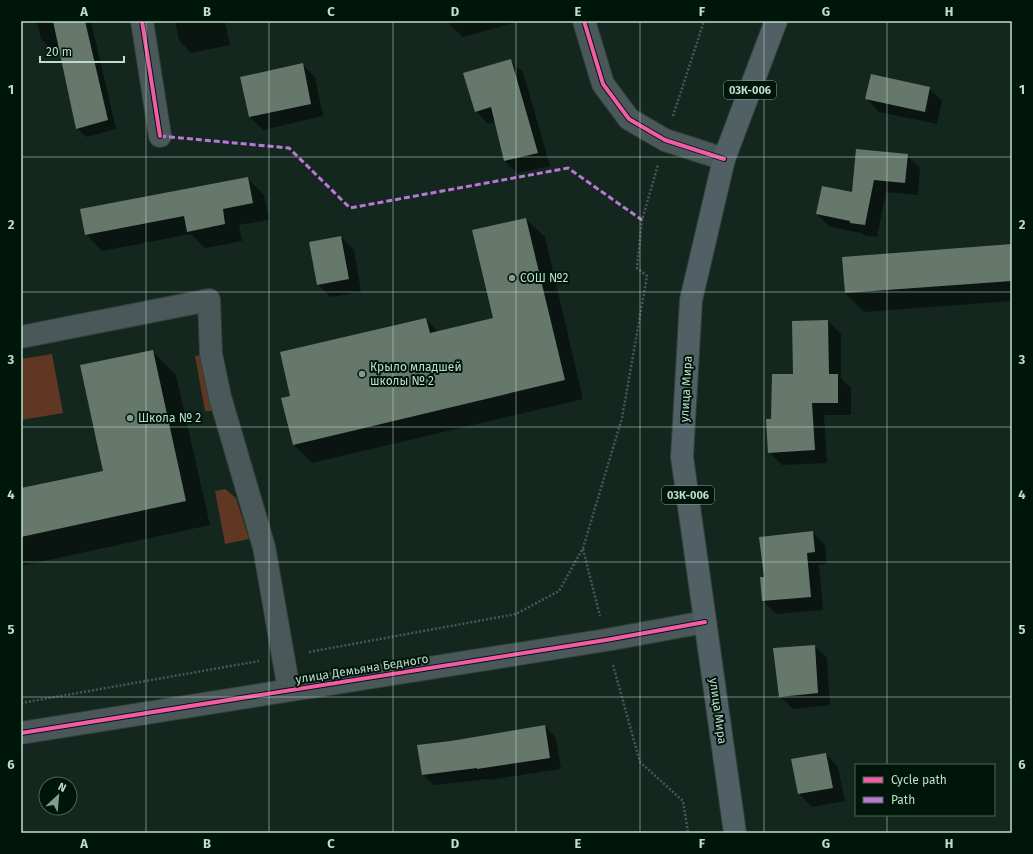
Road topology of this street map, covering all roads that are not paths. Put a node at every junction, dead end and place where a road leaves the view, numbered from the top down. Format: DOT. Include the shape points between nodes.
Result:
graph roads {
  1 [pos="142,21"];
  2 [pos="584,21"];
  3 [pos="776,21"];
  4 [pos="160,136"];
  5 [pos="724,159"];
  6 [pos="21,337"];
  7 [pos="705,622"];
  8 [pos="289,690"];
  9 [pos="21,733"];
  10 [pos="735,833"];
  1 -- 4 [label="street"];
  2 -- 5 [label="street" via="603,84 629,119 665,140"];
  3 -- 5 [label="main road, 03К-006"];
  5 -- 7 [label="main road, улица Мира / 03К-006" via="691,300 682,457"];
  6 -- 8 [label="street" via="209,300 212,354 220,397 264,547"];
  7 -- 8 [label="street, улица Демьяна Бедного"];
  7 -- 10 [label="main road, улица Мира / 03К-006"];
  8 -- 9 [label="street, улица Демьяна Бедного"];
}
